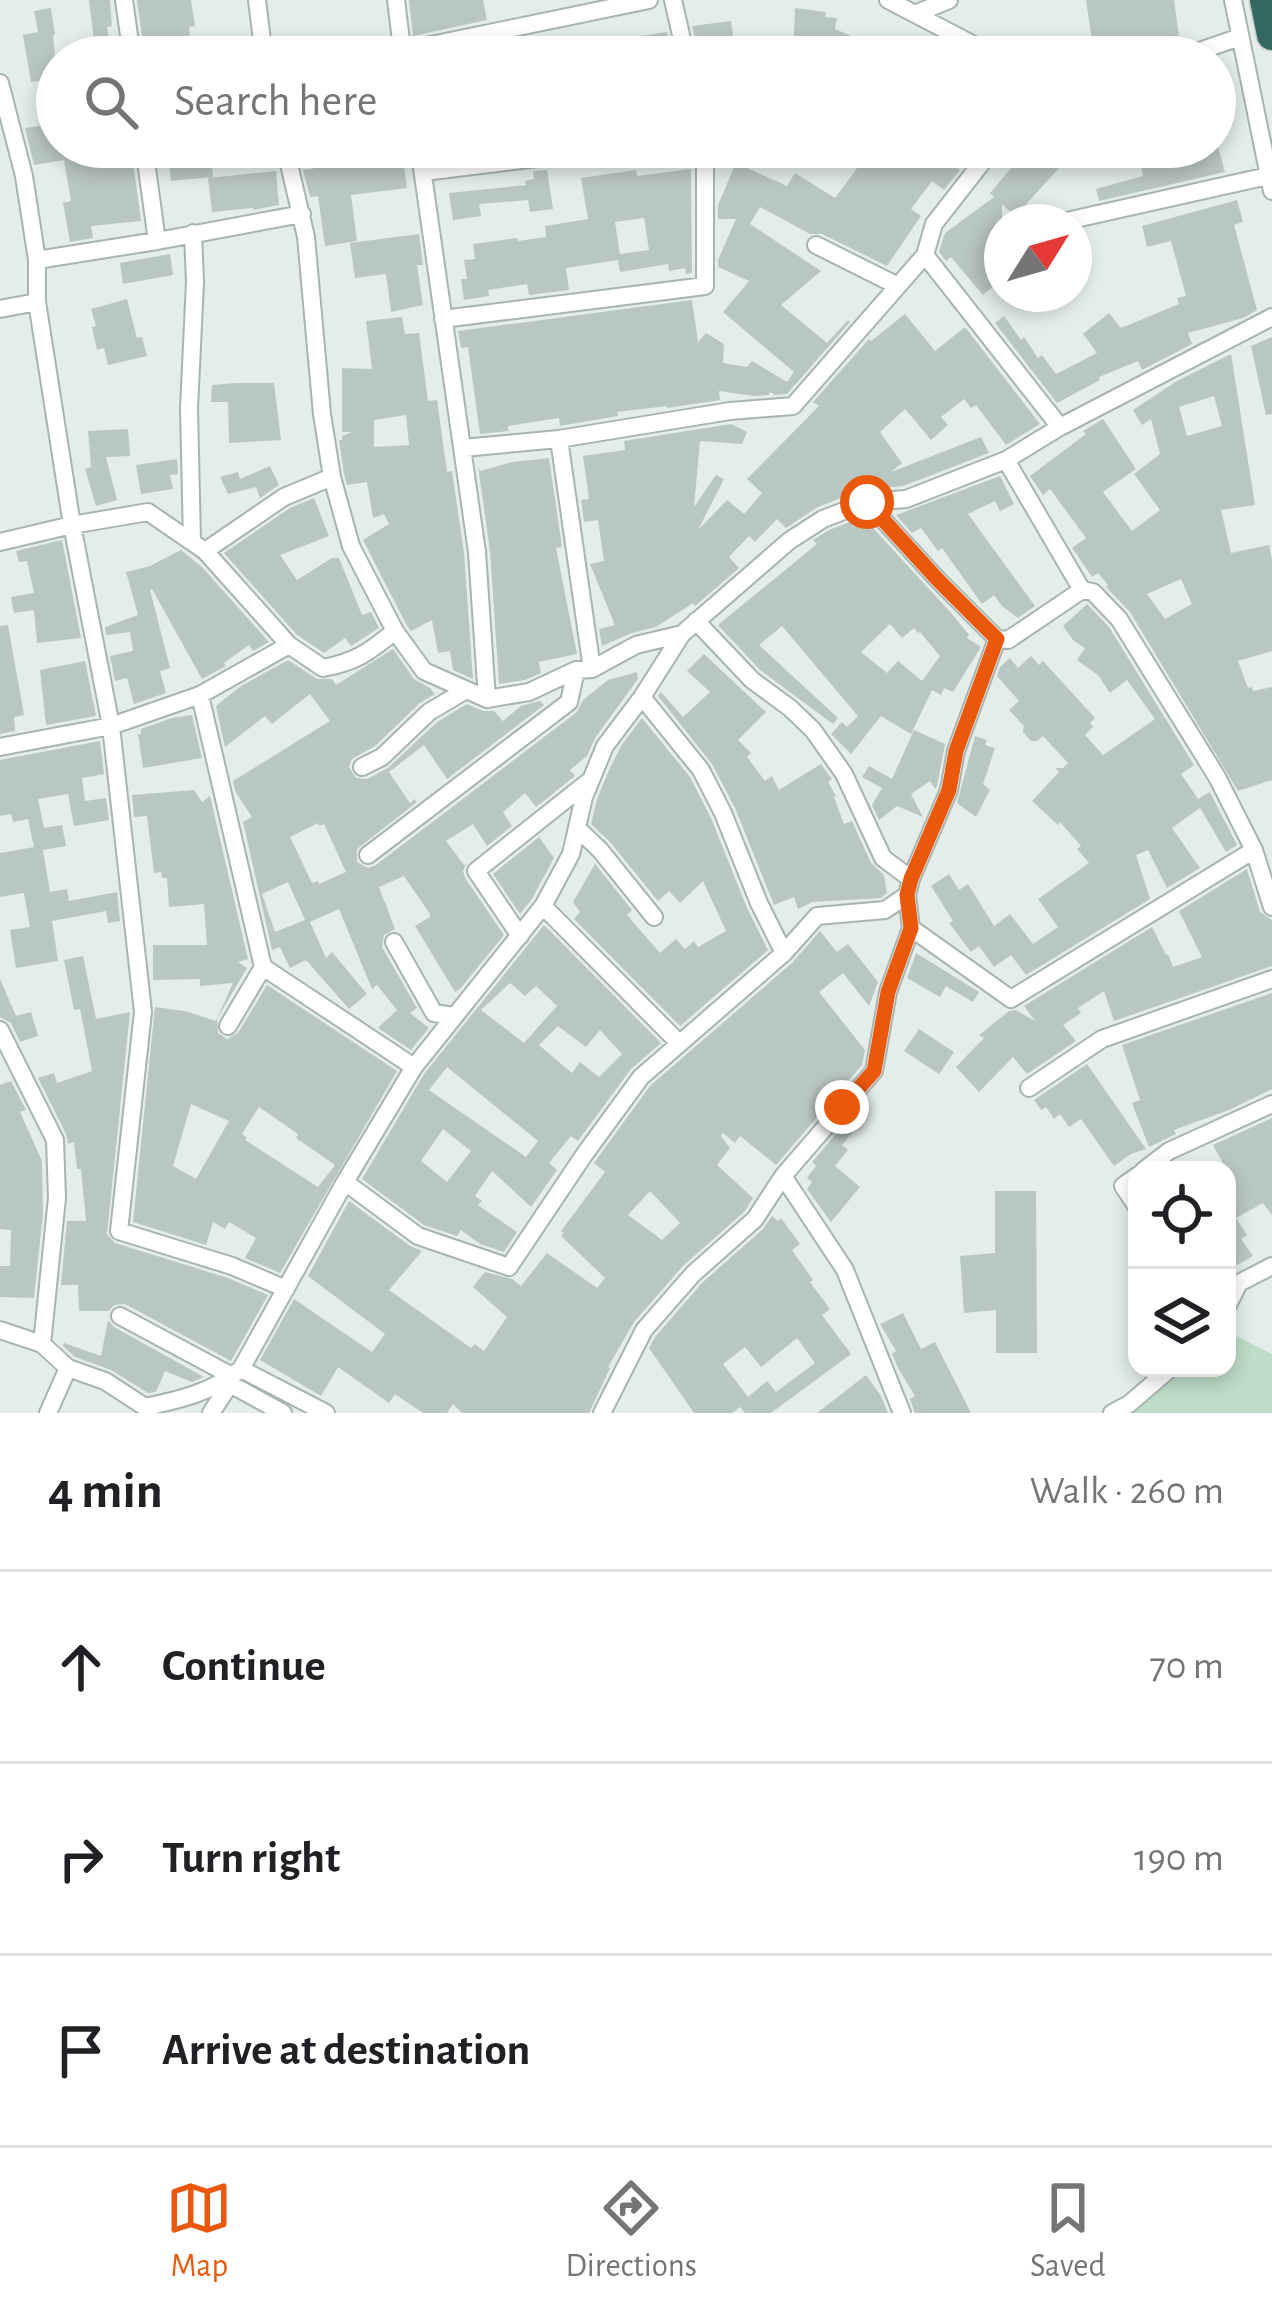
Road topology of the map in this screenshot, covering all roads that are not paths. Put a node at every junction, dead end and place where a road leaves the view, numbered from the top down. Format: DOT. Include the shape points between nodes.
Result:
graph roads {
  1 [pos="124,0"];
  2 [pos="256,0"];
  3 [pos="396,0"];
  4 [pos="649,0"];
  5 [pos="673,0"];
  6 [pos="888,0"];
  7 [pos="949,0"];
  8 [pos="1233,0"];
  9 [pos="1265,0"];
  10 [pos="917,13"];
  11 [pos="1272,34"];
  12 [pos="129,36"];
  13 [pos="261,36"];
  14 [pos="401,36"];
  15 [pos="488,36"];
  16 [pos="681,36"];
  17 [pos="959,36"];
  18 [pos="1240,37"];
  19 [pos="1236,38"];
  20 [pos="0,82"];
  21 [pos="147,168"];
  22 [pos="290,168"];
  23 [pos="423,168"];
  24 [pos="456,168"];
  25 [pos="705,168"];
  26 [pos="977,168"];
  27 [pos="424,172"];
  28 [pos="1271,180"];
  29 [pos="302,214"];
  30 [pos="1092,216"];
  31 [pos="193,233"];
  32 [pos="157,241"];
  33 [pos="816,245"];
  34 [pos="925,255"];
  35 [pos="37,260"];
  36 [pos="898,286"];
  37 [pos="38,302"];
  38 [pos="0,309"];
  39 [pos="1272,317"];
  40 [pos="443,319"];
  41 [pos="1060,427"];
  42 [pos="560,439"];
  43 [pos="463,448"];
  44 [pos="1006,460"];
  45 [pos="332,477"];
  46 [pos="867,502"];
  47 [pos="72,525"];
  48 [pos="0,542"];
  49 [pos="199,546"];
  50 [pos="1082,590"];
  51 [pos="696,621"];
  52 [pos="395,631"];
  53 [pos="682,634"];
  54 [pos="997,639"];
  55 [pos="289,644"];
  56 [pos="584,669"];
  57 [pos="466,690"];
  58 [pos="200,695"];
  59 [pos="642,697"];
  60 [pos="487,699"];
  61 [pos="111,726"];
  62 [pos="0,747"];
  63 [pos="362,767"];
  64 [pos="591,780"];
  65 [pos="577,828"];
  66 [pos="1254,850"];
  67 [pos="368,855"];
  68 [pos="909,887"];
  69 [pos="543,906"];
  70 [pos="1272,908"];
  71 [pos="654,917"];
  72 [pos="911,928"];
  73 [pos="520,936"];
  74 [pos="394,941"];
  75 [pos="784,953"];
  76 [pos="263,967"];
  77 [pos="1272,979"];
  78 [pos="453,1016"];
  79 [pos="228,1026"];
  80 [pos="1,1035"];
  81 [pos="679,1043"];
  82 [pos="414,1067"];
  83 [pos="1029,1088"];
  84 [pos="1272,1104"];
  85 [pos="1156,1161"];
  86 [pos="783,1176"];
  87 [pos="345,1182"];
  88 [pos="1272,1266"];
  89 [pos="286,1289"];
  90 [pos="1236,1290"];
  91 [pos="120,1316"];
  92 [pos="0,1330"];
  93 [pos="42,1344"];
  94 [pos="68,1368"];
  95 [pos="234,1376"];
  96 [pos="1160,1377"];
  97 [pos="48,1413"];
  98 [pos="211,1413"];
  99 [pos="284,1413"];
  100 [pos="326,1413"];
  101 [pos="602,1413"];
  102 [pos="902,1413"];
  103 [pos="1112,1413"];
  1 -- 12 [label="street"];
  2 -- 13 [label="street"];
  3 -- 14 [label="street"];
  4 -- 15 [label="street"];
  5 -- 16 [label="street"];
  6 -- 10 [label="street"];
  7 -- 10 [label="street"];
  8 -- 18 [label="street"];
  9 -- 11 [label="highway"];
  10 -- 17 [label="street"];
  18 -- 19 [label="street"];
  18 -- 28 [label="street"];
  20 -- 35 [label="street"];
  21 -- 32 [label="street"];
  22 -- 29 [label="street"];
  23 -- 27 [label="street"];
  24 -- 27 [label="street"];
  25 -- 40 [label="street" via="705,286"];
  26 -- 34 [label="street" via="934,224"];
  27 -- 40 [label="street"];
  28 -- 30 [label="street"];
  29 -- 31 [label="street"];
  29 -- 45 [label="street"];
  31 -- 32 [label="street"];
  31 -- 49 [label="street" via="189,407"];
  32 -- 35 [label="street"];
  33 -- 36 [label="street"];
  34 -- 36 [label="street"];
  34 -- 41 [label="street"];
  35 -- 37 [label="street"];
  36 -- 42 [label="street" via="793,406"];
  37 -- 38 [label="street"];
  37 -- 47 [label="street"];
  39 -- 41 [label="street"];
  40 -- 43 [label="street"];
  41 -- 44 [label="street"];
  42 -- 43 [label="street"];
  42 -- 56 [label="street"];
  43 -- 60 [label="street"];
  44 -- 46 [label="street" via="906,499"];
  44 -- 50 [label="street"];
  45 -- 49 [label="street"];
  45 -- 52 [label="street" via="351,546"];
  46 -- 51 [label="street" via="789,542"];
  46 -- 54 [label="street"];
  47 -- 48 [label="street"];
  47 -- 49 [label="street" via="148,512"];
  47 -- 61 [label="street"];
  49 -- 55 [label="street"];
  50 -- 54 [label="street" via="1008,640"];
  50 -- 66 [label="street" via="1119,620"];
  51 -- 53 [label="street"];
  51 -- 68 [label="street" via="812,730 844,774 883,858"];
  52 -- 55 [label="street" via="363,656 322,668"];
  52 -- 57 [label="street" via="424,671"];
  53 -- 56 [label="street"];
  53 -- 59 [label="street"];
  54 -- 68 [label="street"];
  55 -- 58 [label="street"];
  56 -- 60 [label="street"];
  56 -- 67 [label="street" via="569,702"];
  57 -- 60 [label="street"];
  57 -- 63 [label="street"];
  58 -- 61 [label="street"];
  58 -- 76 [label="street"];
  59 -- 64 [label="street"];
  59 -- 75 [label="street" via="701,770"];
  61 -- 62 [label="street"];
  61 -- 89 [label="street" via="143,1012 118,1231"];
  64 -- 65 [label="street"];
  64 -- 73 [label="street" via="476,871"];
  65 -- 69 [label="street"];
  65 -- 71 [label="street"];
  66 -- 70 [label="street"];
  66 -- 72 [label="street" via="1011,999"];
  68 -- 72 [label="street"];
  68 -- 75 [label="street" via="885,910 818,916"];
  69 -- 73 [label="street"];
  69 -- 81 [label="street"];
  72 -- 86 [label="street" via="888,992 874,1071"];
  73 -- 78 [label="street"];
  74 -- 78 [label="street" via="434,1013"];
  75 -- 81 [label="street"];
  76 -- 79 [label="street"];
  76 -- 82 [label="street"];
  77 -- 83 [label="street" via="1102,1039"];
  78 -- 82 [label="street"];
  80 -- 93 [label="street" via="56,1140"];
  81 -- 87 [label="street" via="641,1078 508,1267 418,1236"];
  82 -- 87 [label="street"];
  84 -- 85 [label="street"];
  86 -- 101 [label="street" via="755,1219 644,1330"];
  86 -- 102 [label="street" via="845,1270"];
  87 -- 89 [label="street"];
  88 -- 90 [label="street"];
  89 -- 95 [label="street"];
  91 -- 95 [label="street"];
  92 -- 93 [label="street"];
  93 -- 94 [label="street"];
  94 -- 95 [label="street" via="145,1407 190,1398"];
  94 -- 97 [label="street"];
  95 -- 98 [label="street"];
  95 -- 99 [label="street"];
  95 -- 100 [label="street"];
  96 -- 103 [label="street"];
}
